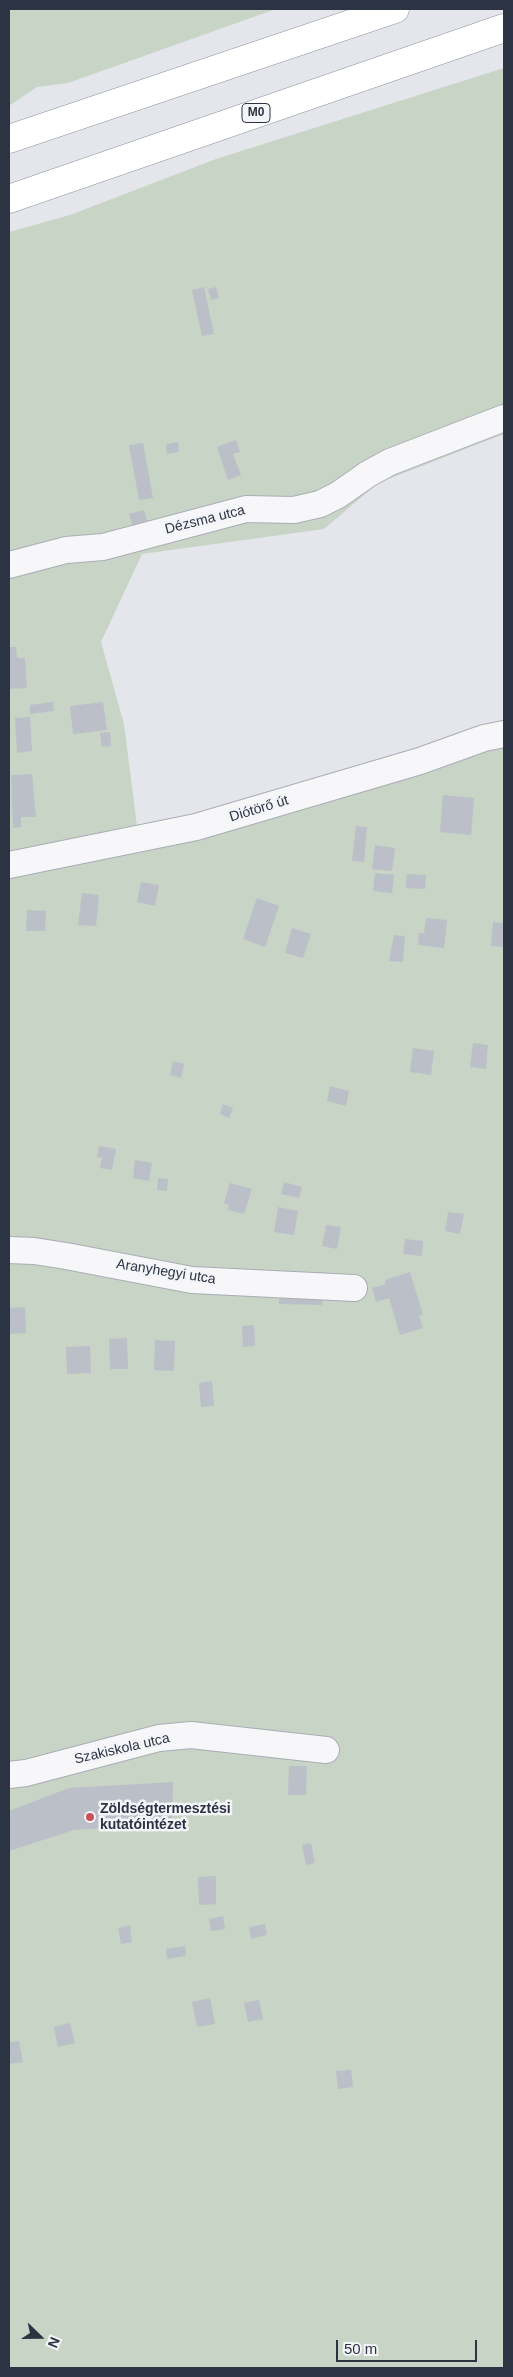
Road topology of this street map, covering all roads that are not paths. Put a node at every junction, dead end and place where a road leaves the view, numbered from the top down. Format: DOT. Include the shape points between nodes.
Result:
graph roads {
  1 [pos="396,9"];
  2 [pos="504,28"];
  3 [pos="9,140"];
  4 [pos="9,199"];
  5 [pos="504,418"];
  6 [pos="9,565"];
  7 [pos="504,734"];
  8 [pos="9,864"];
  9 [pos="9,1250"];
  10 [pos="354,1288"];
  11 [pos="326,1750"];
  12 [pos="9,1775"];
  1 -- 3 [label="highway"];
  2 -- 4 [label="highway, M0"];
  5 -- 6 [label="street, Dézsma utca" via="390,462 320,504 294,510 246,509 103,548 66,550"];
  7 -- 8 [label="street, Diótörő út" via="196,827"];
  9 -- 10 [label="street, Aranyhegyi utca" via="66,1256 192,1280"];
  11 -- 12 [label="street, Szakiskola utca" via="190,1735 159,1738"];
}
